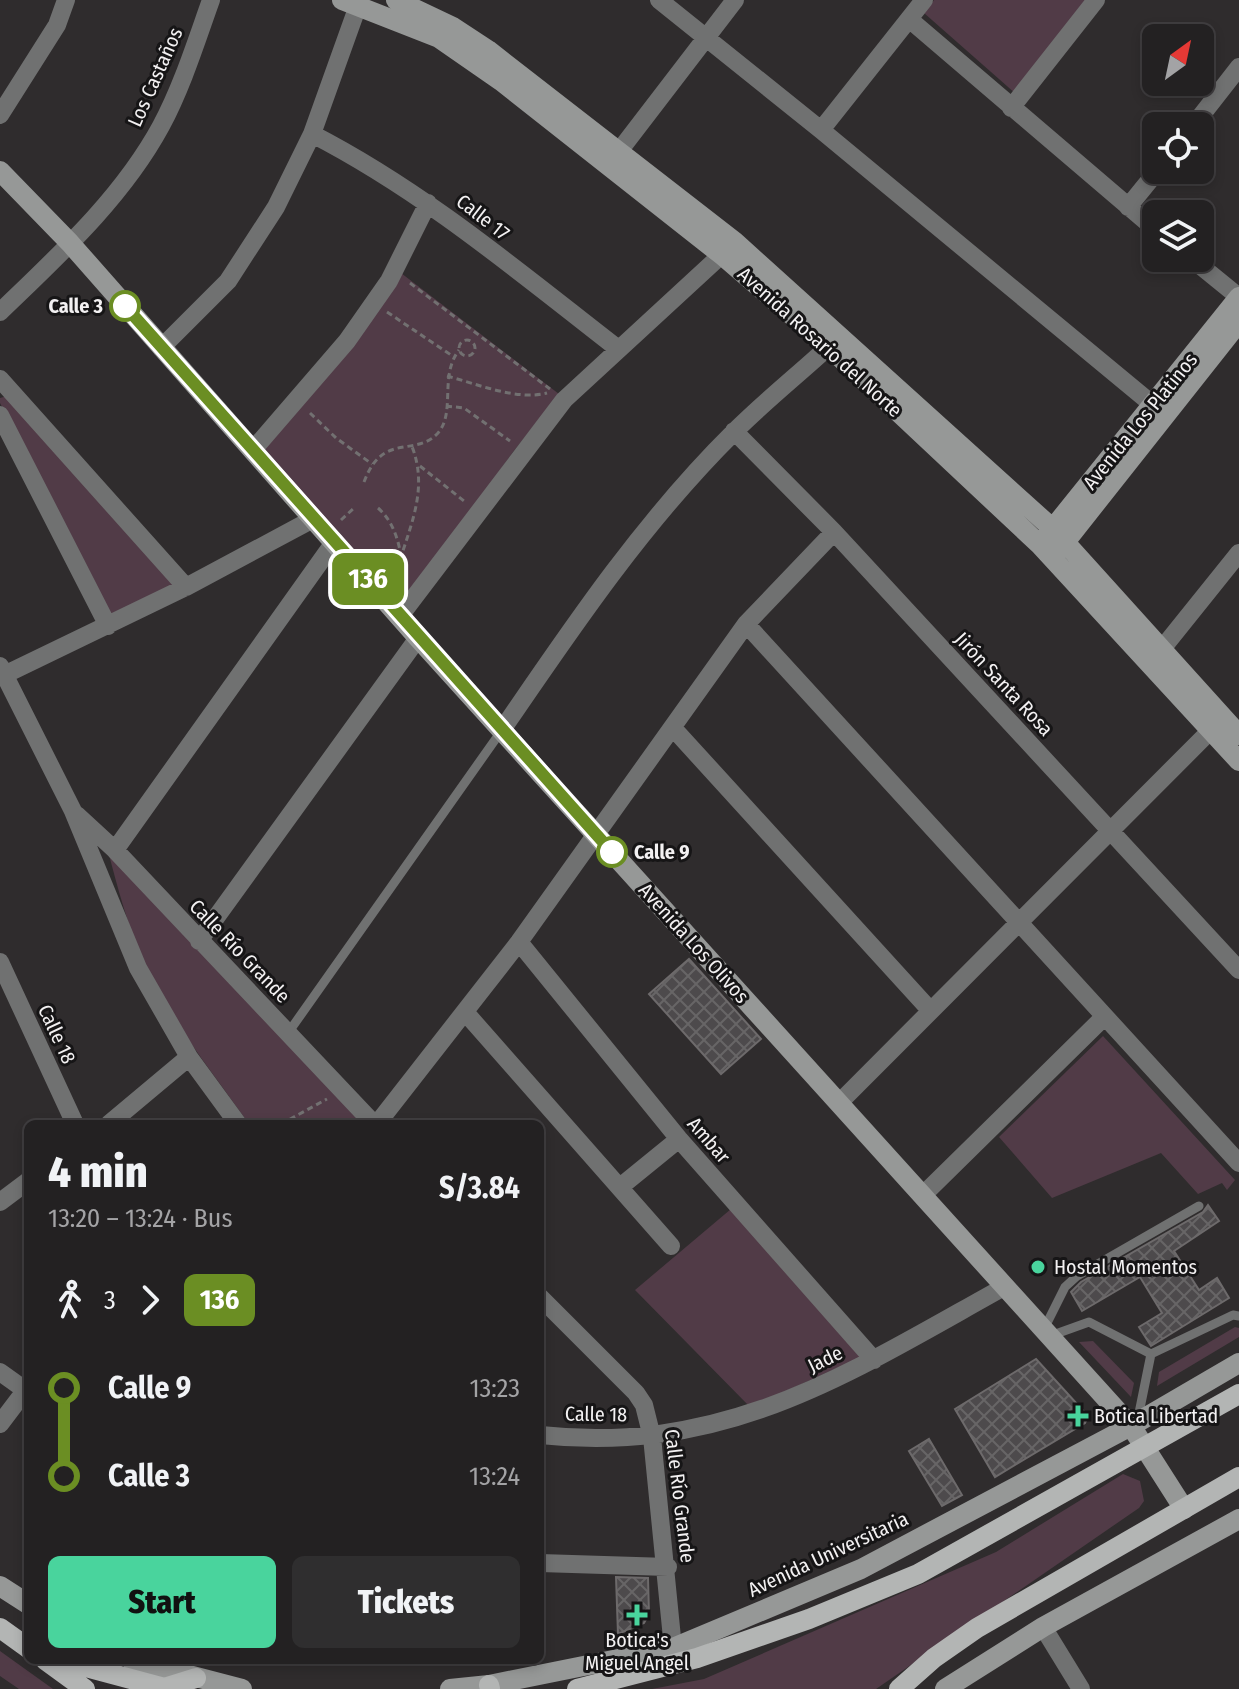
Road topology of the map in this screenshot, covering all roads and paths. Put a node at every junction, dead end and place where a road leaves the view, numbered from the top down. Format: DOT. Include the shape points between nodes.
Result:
graph roads {
  1 [pos="66,0"];
  2 [pos="211,0"];
  3 [pos="396,0"];
  4 [pos="659,0"];
  5 [pos="735,0"];
  6 [pos="924,0"];
  7 [pos="1096,0"];
  8 [pos="353,2"];
  9 [pos="909,19"];
  10 [pos="706,36"];
  11 [pos="1239,67"];
  12 [pos="1011,108"];
  13 [pos="1204,112"];
  14 [pos="0,115"];
  15 [pos="821,130"];
  16 [pos="312,134"];
  17 [pos="614,159"];
  18 [pos="0,171"];
  19 [pos="1147,184"];
  20 [pos="428,203"];
  21 [pos="1128,207"];
  22 [pos="1142,218"];
  23 [pos="70,243"];
  24 [pos="729,249"];
  25 [pos="1208,272"];
  26 [pos="402,277"];
  27 [pos="1239,297"];
  28 [pos="384,310"];
  29 [pos="0,312"];
  30 [pos="1239,322"];
  31 [pos="476,332"];
  32 [pos="471,341"];
  33 [pos="834,341"];
  34 [pos="161,348"];
  35 [pos="617,348"];
  36 [pos="459,350"];
  37 [pos="454,357"];
  38 [pos="447,376"];
  39 [pos="0,379"];
  40 [pos="446,406"];
  41 [pos="306,409"];
  42 [pos="1159,410"];
  43 [pos="0,415"];
  44 [pos="734,431"];
  45 [pos="510,441"];
  46 [pos="411,444"];
  47 [pos="252,451"];
  48 [pos="372,464"];
  49 [pos="420,466"];
  50 [pos="364,482"];
  51 [pos="466,502"];
  52 [pos="378,508"];
  53 [pos="353,509"];
  54 [pos="313,519"];
  55 [pos="337,532"];
  56 [pos="834,532"];
  57 [pos="1053,543"];
  58 [pos="1239,553"];
  59 [pos="400,560"];
  60 [pos="186,587"];
  61 [pos="403,591"];
  62 [pos="400,616"];
  63 [pos="746,624"];
  64 [pos="108,626"];
  65 [pos="418,638"];
  66 [pos="1156,656"];
  67 [pos="2,672"];
  68 [pos="1218,724"];
  69 [pos="673,728"];
  70 [pos="502,730"];
  71 [pos="1239,735"];
  72 [pos="1239,761"];
  73 [pos="73,811"];
  74 [pos="595,833"];
  75 [pos="1112,833"];
  76 [pos="115,850"];
  77 [pos="1020,924"];
  78 [pos="199,941"];
  79 [pos="519,942"];
  80 [pos="0,962"];
  81 [pos="1239,970"];
  82 [pos="930,1010"];
  83 [pos="465,1012"];
  84 [pos="1103,1018"];
  85 [pos="288,1033"];
  86 [pos="189,1057"];
  87 [pos="342,1090"];
  88 [pos="839,1103"];
  89 [pos="73,1120"];
  90 [pos="114,1120"];
  91 [pos="235,1120"];
  92 [pos="288,1120"];
  93 [pos="372,1120"];
  94 [pos="379,1120"];
  95 [pos="679,1139"];
  96 [pos="1239,1163"];
  97 [pos="24,1184"];
  98 [pos="620,1187"];
  99 [pos="923,1195"];
  100 [pos="0,1202"];
  101 [pos="1199,1206"];
  102 [pos="671,1246"];
  103 [pos="1004,1287"];
  104 [pos="544,1301"];
  105 [pos="1239,1316"];
  106 [pos="1047,1332"];
  107 [pos="1151,1354"];
  108 [pos="874,1360"];
  109 [pos="1239,1363"];
  110 [pos="0,1372"];
  111 [pos="24,1387"];
  112 [pos="24,1393"];
  113 [pos="1239,1394"];
  114 [pos="0,1424"];
  115 [pos="1134,1424"];
  116 [pos="544,1435"];
  117 [pos="652,1437"];
  118 [pos="1146,1448"];
  119 [pos="1239,1477"];
  120 [pos="1184,1509"];
  121 [pos="1239,1519"];
  122 [pos="544,1563"];
  123 [pos="668,1567"];
  124 [pos="0,1586"];
  125 [pos="24,1601"];
  126 [pos="1043,1627"];
  127 [pos="0,1628"];
  128 [pos="24,1645"];
  129 [pos="673,1648"];
  130 [pos="51,1664"];
  131 [pos="75,1664"];
  132 [pos="145,1664"];
  133 [pos="196,1678"];
  134 [pos="489,1687"];
  135 [pos="166,1688"];
  136 [pos="85,1689"];
  137 [pos="242,1689"];
  138 [pos="450,1689"];
  139 [pos="577,1689"];
  140 [pos="899,1689"];
  141 [pos="945,1689"];
  142 [pos="1081,1689"];
  1 -- 14 [label="street" via="57,25"];
  2 -- 23 [label="street, Los Castaños" via="161,126 117,190"];
  3 -- 17 [label="street, Avenida Rosario del Norte" via="488,50"];
  4 -- 10 [label="street"];
  5 -- 10 [label="street"];
  6 -- 9 [label="street"];
  7 -- 12 [label="street"];
  8 -- 16 [label="street"];
  8 -- 17 [label="street, Avenida Rosario del Norte" via="439,38"];
  9 -- 12 [label="street"];
  9 -- 15 [label="street"];
  10 -- 15 [label="street"];
  10 -- 17 [label="street"];
  11 -- 13 [label="street"];
  12 -- 21 [label="street"];
  15 -- 42 [label="street"];
  16 -- 20 [label="street, Calle 17" via="366,161"];
  16 -- 34 [label="street" via="276,207 228,281"];
  17 -- 24 [label="street, Avenida Rosario del Norte"];
  18 -- 23 [label="street, Avenida Los Olivos"];
  19 -- 21 [label="street"];
  20 -- 35 [label="street, Calle 17"];
  20 -- 47 [label="street" via="389,281 355,329"];
  21 -- 22 [label="street"];
  23 -- 29 [label="street, Los Castaños"];
  23 -- 34 [label="street, Avenida Los Olivos"];
  24 -- 33 [label="street, Avenida Rosario del Norte"];
  24 -- 35 [label="street"];
  25 -- 27 [label="street"];
  26 -- 31 [label="path"];
  27 -- 42 [label="street, Avenida Los Platinos"];
  28 -- 37 [label="path"];
  30 -- 42 [label="street, Avenida Los Platinos"];
  31 -- 32 [label="path"];
  31 -- 38 [label="path" via="553,392 512,396"];
  32 -- 36 [label="path" via="461,342"];
  32 -- 36 [label="path" via="475,348 470,355"];
  33 -- 44 [label="street"];
  33 -- 57 [label="street, Avenida Rosario del Norte"];
  34 -- 47 [label="street, Avenida Los Olivos"];
  35 -- 62 [label="street" via="564,400"];
  36 -- 37 [label="path"];
  37 -- 38 [label="path"];
  38 -- 40 [label="path"];
  39 -- 60 [label="street"];
  40 -- 45 [label="path" via="464,408"];
  40 -- 46 [label="path" via="441,430"];
  41 -- 48 [label="path"];
  42 -- 57 [label="street, Avenida Los Platinos"];
  43 -- 64 [label="street"];
  44 -- 56 [label="street, Jirón Santa Rosa"];
  44 -- 70 [label="street" via="597,591"];
  46 -- 48 [label="path" via="390,449"];
  46 -- 49 [label="path"];
  47 -- 54 [label="street, Avenida Los Olivos"];
  48 -- 50 [label="path"];
  49 -- 51 [label="path"];
  49 -- 59 [label="path" via="413,520"];
  52 -- 59 [label="path" via="389,517"];
  53 -- 55 [label="path"];
  54 -- 55 [label="street, Avenida Los Olivos"];
  54 -- 60 [label="street"];
  55 -- 62 [label="street, Avenida Los Olivos"];
  55 -- 76 [label="street"];
  56 -- 63 [label="street"];
  56 -- 75 [label="street, Jirón Santa Rosa"];
  57 -- 66 [label="street, Avenida Rosario del Norte"];
  58 -- 66 [label="street"];
  59 -- 61 [label="path"];
  60 -- 64 [label="street"];
  62 -- 65 [label="street, Avenida Los Olivos"];
  63 -- 69 [label="street"];
  63 -- 77 [label="street"];
  64 -- 67 [label="street"];
  65 -- 70 [label="street, Avenida Los Olivos"];
  65 -- 78 [label="street"];
  66 -- 68 [label="street, Avenida Rosario del Norte"];
  67 -- 73 [label="street"];
  68 -- 71 [label="street, Avenida Rosario del Norte"];
  68 -- 72 [label="street, Avenida Rosario del Norte"];
  68 -- 75 [label="street"];
  69 -- 74 [label="street"];
  69 -- 82 [label="street"];
  70 -- 74 [label="street, Avenida Los Olivos"];
  70 -- 85 [label="lane"];
  73 -- 76 [label="street, Calle Río Grande"];
  73 -- 86 [label="street" via="138,968"];
  74 -- 79 [label="street"];
  74 -- 88 [label="street, Avenida Los Olivos"];
  75 -- 77 [label="street"];
  75 -- 81 [label="street, Jirón Santa Rosa"];
  76 -- 78 [label="street, Calle Río Grande"];
  77 -- 82 [label="street"];
  77 -- 84 [label="street"];
  78 -- 85 [label="street, Calle Río Grande"];
  79 -- 83 [label="street"];
  79 -- 95 [label="street, Ambar"];
  80 -- 89 [label="street, Calle 18"];
  82 -- 88 [label="street"];
  83 -- 94 [label="street"];
  83 -- 98 [label="street"];
  84 -- 96 [label="street"];
  84 -- 99 [label="street"];
  85 -- 87 [label="street, Calle Río Grande"];
  86 -- 90 [label="street"];
  86 -- 91 [label="street"];
  87 -- 92 [label="path"];
  87 -- 93 [label="street, Calle Río Grande"];
  88 -- 99 [label="street, Avenida Los Olivos"];
  95 -- 98 [label="street"];
  95 -- 108 [label="street, Ambar"];
  97 -- 100 [label="street"];
  98 -- 102 [label="street"];
  99 -- 103 [label="street, Avenida Los Olivos"];
  101 -- 106 [label="lane" via="1077,1276 1065,1287"];
  103 -- 106 [label="street, Avenida Los Olivos"];
  103 -- 108 [label="street, Jade"];
  104 -- 117 [label="street, Calle Río Grande" via="636,1393"];
  105 -- 107 [label="lane"];
  106 -- 107 [label="lane" via="1089,1322"];
  106 -- 115 [label="street, Avenida Los Olivos"];
  107 -- 115 [label="lane"];
  108 -- 117 [label="street, Jade" via="778,1406"];
  109 -- 115 [label="street, Avenida Universitaria"];
  110 -- 111 [label="street"];
  112 -- 114 [label="street"];
  113 -- 118 [label="main road"];
  115 -- 118 [label="street, Avenida Los Olivos"];
  115 -- 129 [label="street, Avenida Universitaria" via="861,1569"];
  116 -- 117 [label="street, Calle 18"];
  117 -- 123 [label="street, Calle Río Grande"];
  118 -- 120 [label="street, Avenida Los Olivos"];
  118 -- 139 [label="main road" via="918,1574 864,1597 697,1658"];
  119 -- 120 [label="main road"];
  120 -- 140 [label="main road" via="977,1628"];
  121 -- 126 [label="street"];
  122 -- 123 [label="street"];
  123 -- 129 [label="street, Calle Río Grande"];
  124 -- 125 [label="street"];
  126 -- 141 [label="street"];
  126 -- 142 [label="street"];
  127 -- 128 [label="main road"];
  129 -- 134 [label="street, Avenida Universitaria"];
  130 -- 136 [label="main road"];
  131 -- 135 [label="main road"];
  132 -- 133 [label="street"];
  133 -- 135 [label="main road"];
  133 -- 137 [label="street"];
  134 -- 138 [label="street, Avenida Universitaria"];
}
